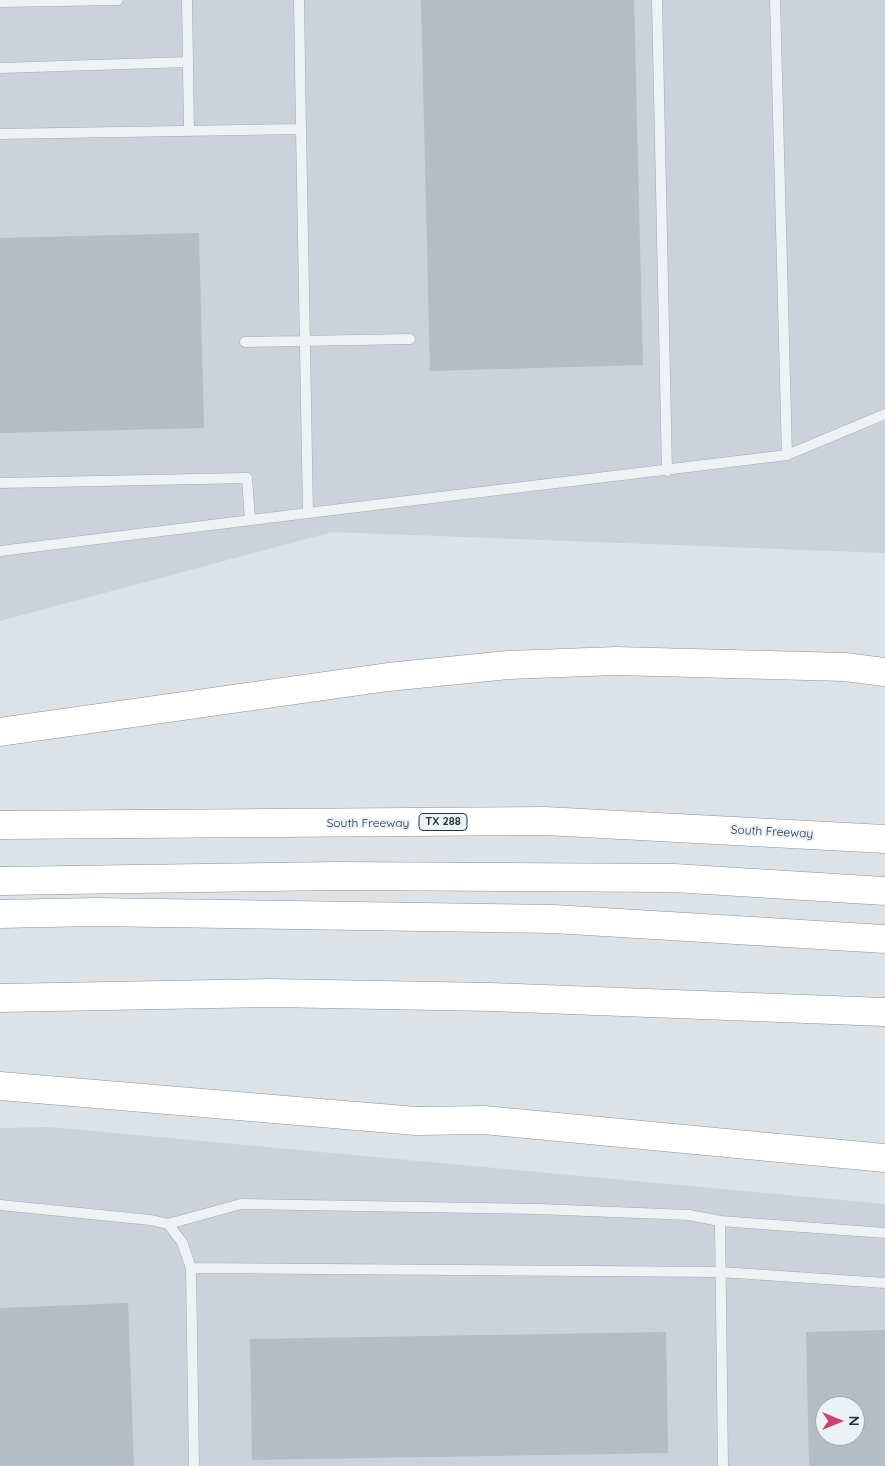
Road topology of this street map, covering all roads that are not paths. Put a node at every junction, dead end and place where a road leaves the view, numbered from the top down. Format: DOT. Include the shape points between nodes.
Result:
graph roads {
  1 [pos="118,0"];
  2 [pos="187,0"];
  3 [pos="299,0"];
  4 [pos="657,0"];
  5 [pos="775,0"];
  6 [pos="0,2"];
  7 [pos="188,62"];
  8 [pos="0,68"];
  9 [pos="301,129"];
  10 [pos="189,131"];
  11 [pos="0,134"];
  12 [pos="410,339"];
  13 [pos="245,342"];
  14 [pos="306,342"];
  15 [pos="885,414"];
  16 [pos="787,455"];
  17 [pos="667,471"];
  18 [pos="0,483"];
  19 [pos="308,513"];
  20 [pos="250,520"];
  21 [pos="0,551"];
  22 [pos="885,672"];
  23 [pos="0,732"];
  24 [pos="0,826"];
  25 [pos="885,839"];
  26 [pos="0,881"];
  27 [pos="885,891"];
  28 [pos="0,914"];
  29 [pos="885,939"];
  30 [pos="0,998"];
  31 [pos="885,1012"];
  32 [pos="0,1086"];
  33 [pos="885,1158"];
  34 [pos="0,1205"];
  35 [pos="720,1221"];
  36 [pos="168,1224"];
  37 [pos="885,1233"];
  38 [pos="191,1268"];
  39 [pos="720,1272"];
  40 [pos="885,1283"];
  41 [pos="194,1466"];
  42 [pos="723,1466"];
  1 -- 6 [label="lane"];
  2 -- 7 [label="lane"];
  3 -- 9 [label="lane"];
  4 -- 17 [label="lane"];
  5 -- 16 [label="lane"];
  7 -- 8 [label="lane"];
  7 -- 10 [label="lane"];
  9 -- 10 [label="lane"];
  9 -- 14 [label="lane"];
  10 -- 11 [label="lane"];
  12 -- 14 [label="lane"];
  13 -- 14 [label="lane"];
  14 -- 19 [label="lane"];
  15 -- 16 [label="lane"];
  16 -- 17 [label="lane"];
  17 -- 19 [label="lane"];
  18 -- 20 [label="lane" via="247,478"];
  19 -- 20 [label="lane"];
  20 -- 21 [label="lane"];
  22 -- 23 [label="highway" via="616,661 508,666 388,677"];
  24 -- 25 [label="highway, South Freeway / TX 288" via="545,821"];
  26 -- 27 [label="highway" via="337,876 664,878"];
  28 -- 29 [label="highway" via="95,912 554,919"];
  30 -- 31 [label="highway" via="270,993 491,997"];
  32 -- 33 [label="highway" via="416,1121 484,1120"];
  34 -- 36 [label="lane"];
  35 -- 36 [label="lane" via="689,1215 538,1209 241,1204"];
  35 -- 37 [label="lane"];
  35 -- 39 [label="lane"];
  36 -- 38 [label="lane" via="182,1242"];
  38 -- 39 [label="lane"];
  38 -- 41 [label="lane"];
  39 -- 40 [label="lane"];
  39 -- 42 [label="lane"];
}
